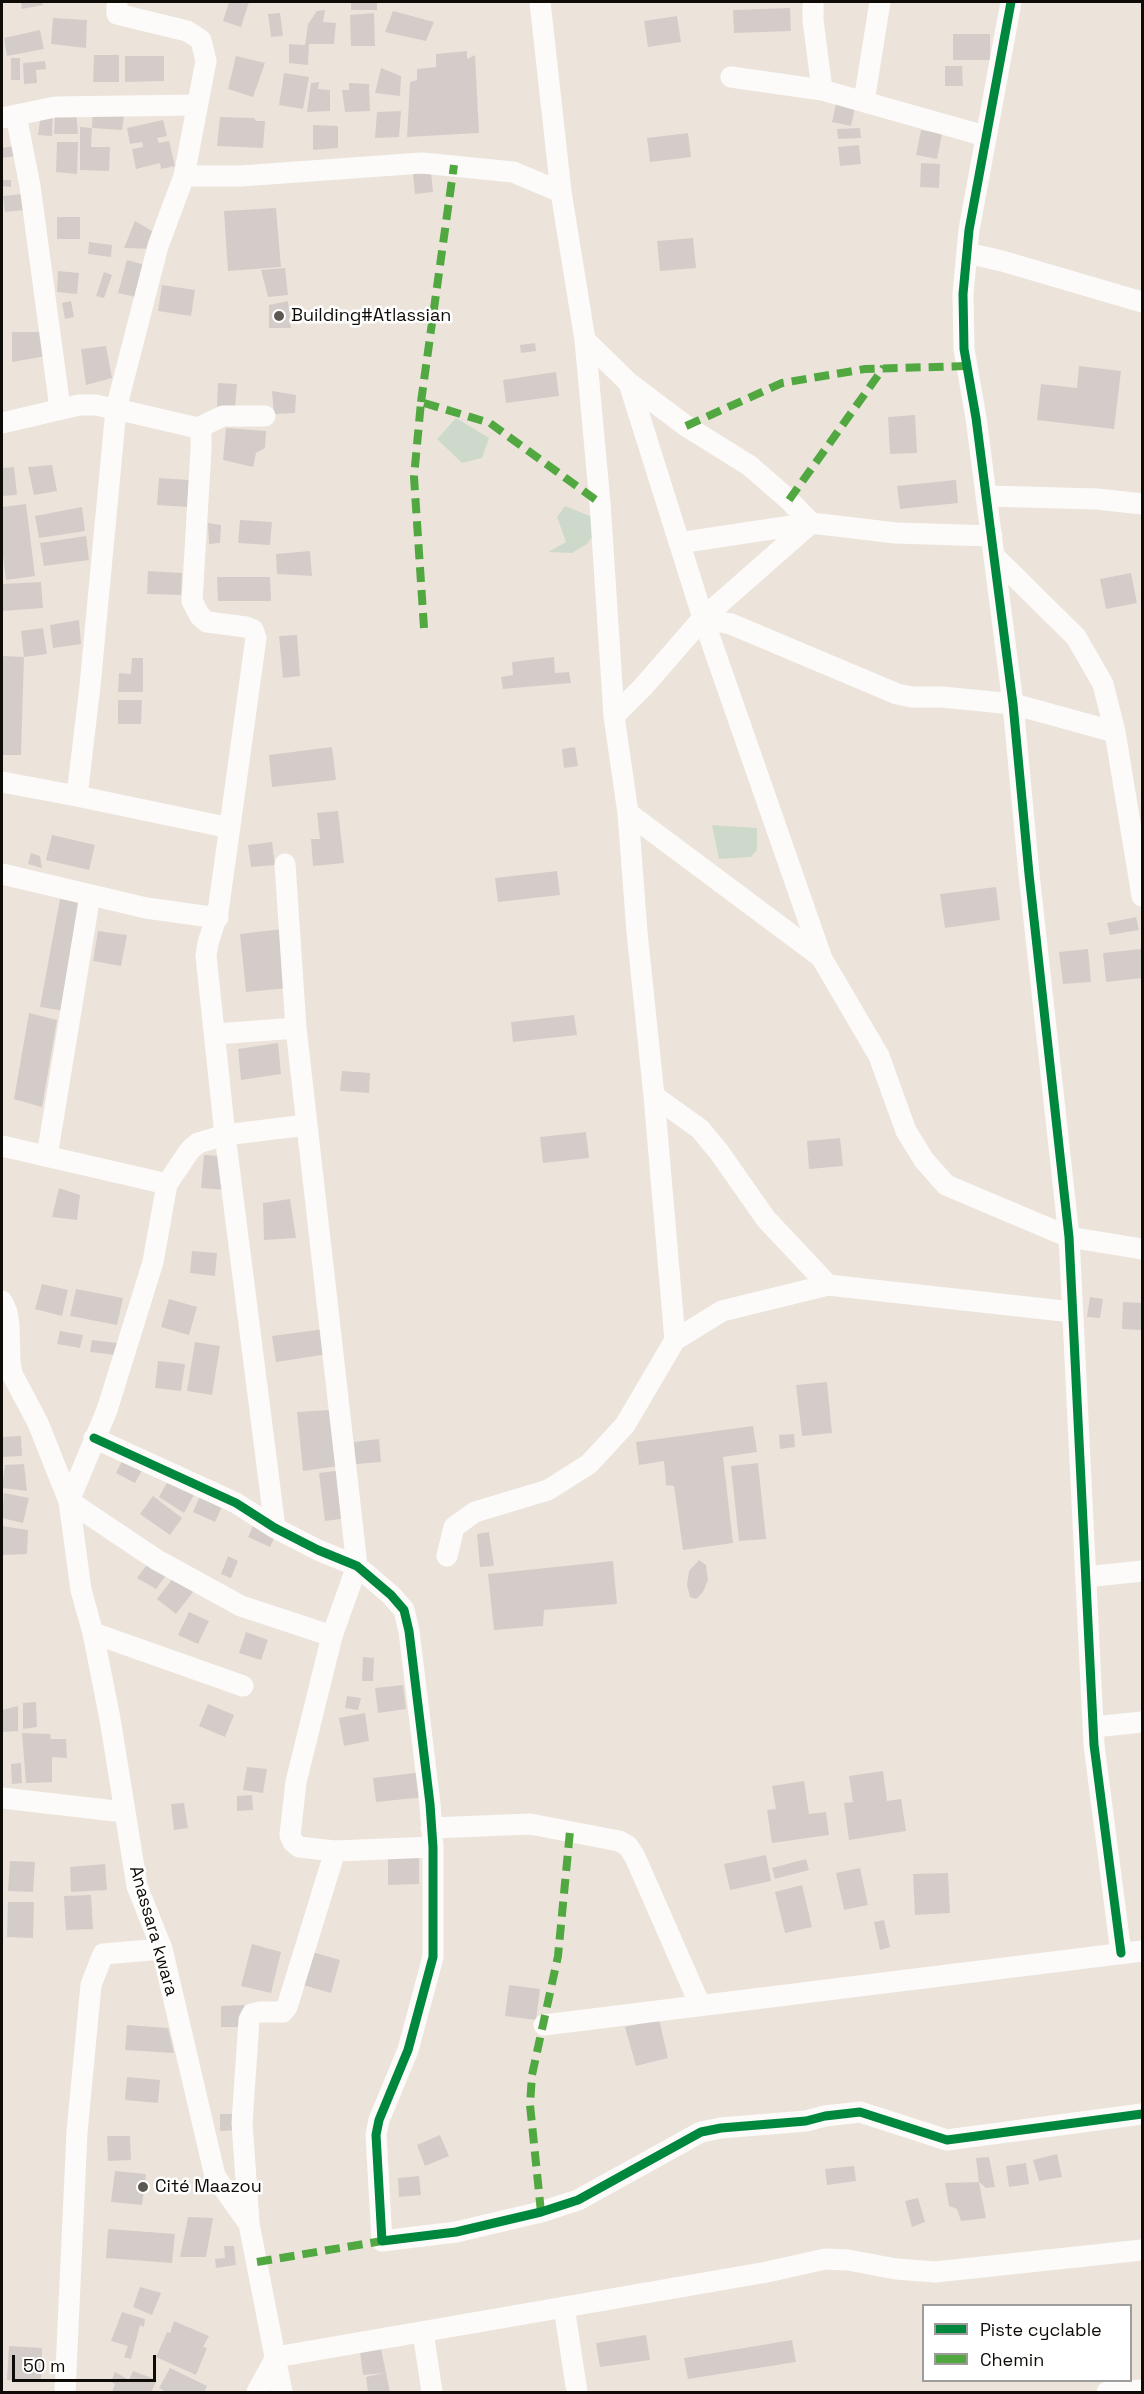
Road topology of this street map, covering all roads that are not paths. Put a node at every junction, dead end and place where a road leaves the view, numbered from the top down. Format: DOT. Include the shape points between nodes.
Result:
graph roads {
  1 [pos="117,2"];
  2 [pos="540,2"];
  3 [pos="813,2"];
  4 [pos="880,2"];
  5 [pos="1011,2"];
  6 [pos="731,77"];
  7 [pos="822,90"];
  8 [pos="864,101"];
  9 [pos="196,105"];
  10 [pos="9,117"];
  11 [pos="985,136"];
  12 [pos="184,176"];
  13 [pos="561,192"];
  14 [pos="967,253"];
  15 [pos="1143,302"];
  16 [pos="585,340"];
  17 [pos="629,383"];
  18 [pos="60,408"];
  19 [pos="116,409"];
  20 [pos="265,416"];
  21 [pos="2,423"];
  22 [pos="198,428"];
  23 [pos="987,496"];
  24 [pos="1143,504"];
  25 [pos="811,523"];
  26 [pos="992,536"];
  27 [pos="679,543"];
  28 [pos="995,557"];
  29 [pos="703,618"];
  30 [pos="1013,704"];
  31 [pos="614,716"];
  32 [pos="1115,732"];
  33 [pos="2,782"];
  34 [pos="77,796"];
  35 [pos="628,813"];
  36 [pos="230,828"];
  37 [pos="285,864"];
  38 [pos="2,874"];
  39 [pos="90,895"];
  40 [pos="1143,896"];
  41 [pos="218,918"];
  42 [pos="821,957"];
  43 [pos="296,1028"];
  44 [pos="216,1034"];
  45 [pos="654,1096"];
  46 [pos="306,1125"];
  47 [pos="225,1135"];
  48 [pos="2,1146"];
  49 [pos="47,1156"];
  50 [pos="167,1184"];
  51 [pos="1069,1237"];
  52 [pos="1143,1249"];
  53 [pos="828,1285"];
  54 [pos="2,1301"];
  55 [pos="1072,1312"];
  56 [pos="675,1340"];
  57 [pos="94,1438"];
  58 [pos="69,1501"];
  59 [pos="275,1528"];
  60 [pos="447,1556"];
  61 [pos="357,1566"];
  62 [pos="1143,1571"];
  63 [pos="1086,1577"];
  64 [pos="93,1633"];
  65 [pos="332,1636"];
  66 [pos="243,1686"];
  67 [pos="1143,1722"];
  68 [pos="1094,1727"];
  69 [pos="2,1798"];
  70 [pos="124,1812"];
  71 [pos="432,1837"];
  72 [pos="335,1851"];
  73 [pos="162,1949"];
  74 [pos="1143,1951"];
  75 [pos="1121,1953"];
  76 [pos="700,2005"];
  77 [pos="544,2025"];
  78 [pos="1143,2114"];
  79 [pos="249,2224"];
  80 [pos="1143,2250"];
  81 [pos="564,2307"];
  82 [pos="423,2332"];
  83 [pos="276,2357"];
  84 [pos="1143,2390"];
  85 [pos="65,2392"];
  86 [pos="257,2392"];
  87 [pos="282,2392"];
  88 [pos="432,2392"];
  89 [pos="577,2392"];
  90 [pos="1107,2392"];
  1 -- 9 [label="street" via="117,14 187,31 201,40 206,61"];
  2 -- 13 [label="street"];
  3 -- 7 [label="street"];
  4 -- 8 [label="street"];
  5 -- 11 [label="street"];
  6 -- 7 [label="street"];
  7 -- 8 [label="street"];
  8 -- 11 [label="street"];
  9 -- 10 [label="street" via="63,106"];
  9 -- 12 [label="street"];
  10 -- 18 [label="street" via="30,186"];
  11 -- 14 [label="street"];
  12 -- 13 [label="street" via="241,176 422,163 513,172"];
  12 -- 19 [label="street" via="158,246"];
  13 -- 16 [label="street"];
  14 -- 15 [label="street"];
  14 -- 23 [label="street" via="964,350"];
  16 -- 17 [label="street"];
  16 -- 31 [label="street"];
  17 -- 25 [label="street" via="686,426 750,466"];
  17 -- 27 [label="street"];
  18 -- 19 [label="street" via="95,405"];
  18 -- 21 [label="street"];
  19 -- 22 [label="street"];
  19 -- 34 [label="street"];
  20 -- 22 [label="street" via="223,416"];
  22 -- 36 [label="street" via="201,449 192,600 203,620 246,627 253,630 256,638"];
  23 -- 24 [label="street"];
  23 -- 26 [label="street"];
  25 -- 26 [label="street"];
  25 -- 27 [label="street"];
  25 -- 29 [label="street"];
  26 -- 28 [label="street"];
  27 -- 29 [label="street"];
  28 -- 30 [label="street"];
  28 -- 32 [label="street" via="1076,637 1103,684"];
  29 -- 30 [label="street" via="731,624 897,694"];
  29 -- 31 [label="street"];
  29 -- 42 [label="street"];
  30 -- 32 [label="street"];
  30 -- 51 [label="street"];
  31 -- 35 [label="street"];
  32 -- 40 [label="street"];
  33 -- 34 [label="street"];
  34 -- 36 [label="street"];
  35 -- 42 [label="street"];
  35 -- 45 [label="street"];
  36 -- 41 [label="street"];
  37 -- 43 [label="street"];
  38 -- 39 [label="street"];
  39 -- 41 [label="street"];
  39 -- 49 [label="street"];
  41 -- 44 [label="street" via="206,956"];
  42 -- 51 [label="street" via="879,1056 906,1131 946,1185"];
  43 -- 44 [label="street"];
  43 -- 46 [label="street"];
  44 -- 47 [label="street"];
  45 -- 53 [label="street" via="700,1130 766,1219"];
  45 -- 56 [label="street"];
  46 -- 47 [label="street"];
  46 -- 61 [label="street"];
  47 -- 50 [label="street" via="193,1146"];
  47 -- 59 [label="street"];
  48 -- 49 [label="street"];
  49 -- 50 [label="street"];
  50 -- 57 [label="street" via="153,1262 107,1410"];
  51 -- 52 [label="street"];
  51 -- 55 [label="street"];
  53 -- 55 [label="street"];
  53 -- 56 [label="street" via="722,1311"];
  54 -- 58 [label="street, Anassara kwara" via="9,1325 12,1374 38,1423"];
  55 -- 63 [label="street"];
  56 -- 60 [label="street" via="625,1425 589,1464 548,1490 475,1512 454,1527"];
  57 -- 58 [label="street"];
  57 -- 59 [label="street" via="236,1503"];
  58 -- 64 [label="street, Anassara kwara" via="81,1590"];
  58 -- 65 [label="street" via="157,1560 241,1606"];
  59 -- 61 [label="street"];
  61 -- 65 [label="street"];
  61 -- 71 [label="street" via="404,1610"];
  62 -- 63 [label="street"];
  63 -- 68 [label="street"];
  64 -- 66 [label="street"];
  64 -- 70 [label="street, Anassara kwara"];
  65 -- 72 [label="street" via="296,1782 290,1835 299,1847"];
  67 -- 68 [label="street"];
  68 -- 75 [label="street"];
  69 -- 70 [label="street"];
  70 -- 73 [label="street, Anassara kwara" via="137,1886"];
  71 -- 72 [label="street"];
  71 -- 76 [label="street" via="530,1824 628,1846"];
  71 -- 78 [label="street" via="431,1969 408,2050 376,2135 382,2241 456,2232 560,2206 578,2200 701,2132 721,2128 860,2112 946,2140"];
  72 -- 79 [label="street" via="287,2007 283,2012 252,2014 249,2020 242,2122"];
  73 -- 79 [label="street, Anassara kwara" via="215,2176"];
  73 -- 85 [label="street" via="103,1954 91,1985 77,2132"];
  74 -- 75 [label="street"];
  75 -- 76 [label="street"];
  76 -- 77 [label="street"];
  79 -- 83 [label="street, Anassara kwara"];
  80 -- 81 [label="street" via="935,2272 825,2259"];
  81 -- 82 [label="street"];
  81 -- 89 [label="street"];
  82 -- 83 [label="street"];
  82 -- 88 [label="street"];
  83 -- 86 [label="street"];
  83 -- 87 [label="street, Anassara kwara"];
  84 -- 90 [label="street"];
}
